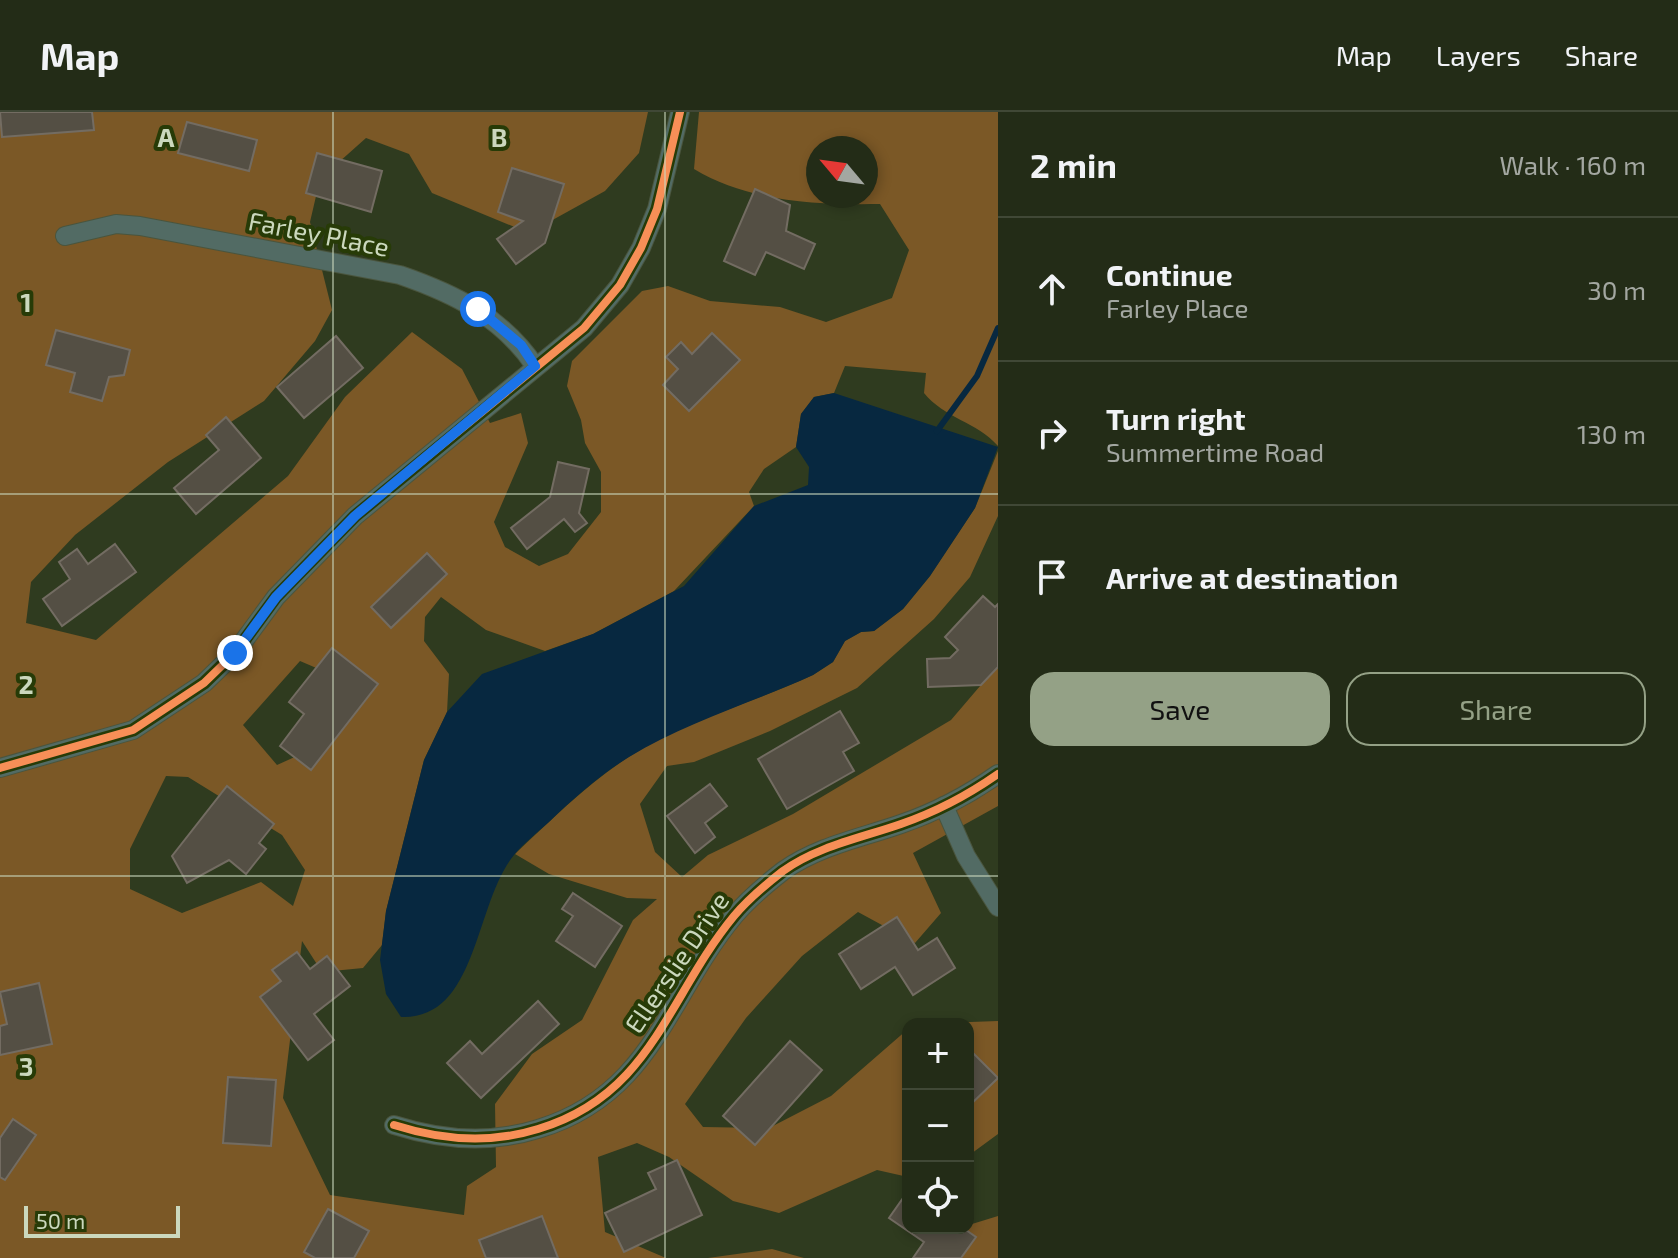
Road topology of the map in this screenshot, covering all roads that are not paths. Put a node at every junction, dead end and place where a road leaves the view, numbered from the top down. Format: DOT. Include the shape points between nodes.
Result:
graph roads {
  1 [pos="680,112"];
  2 [pos="65,236"];
  3 [pos="535,366"];
  4 [pos="0,768"];
  5 [pos="998,774"];
  6 [pos="944,806"];
  7 [pos="998,907"];
  8 [pos="394,1125"];
  1 -- 3 [label="street" via="657,209 620,285 584,328"];
  2 -- 3 [label="street, Farley Place" via="116,224 140,226 400,275 478,309 511,335"];
  3 -- 4 [label="street" via="355,516 276,597 235,653 204,683 133,730"];
  5 -- 6 [label="street, Ellerslie Drive"];
  6 -- 7 [label="street" via="966,856"];
  6 -- 8 [label="street, Ellerslie Drive" via="811,855 753,896 716,939 643,1059 613,1090 578,1114 497,1137 440,1137"];
}
